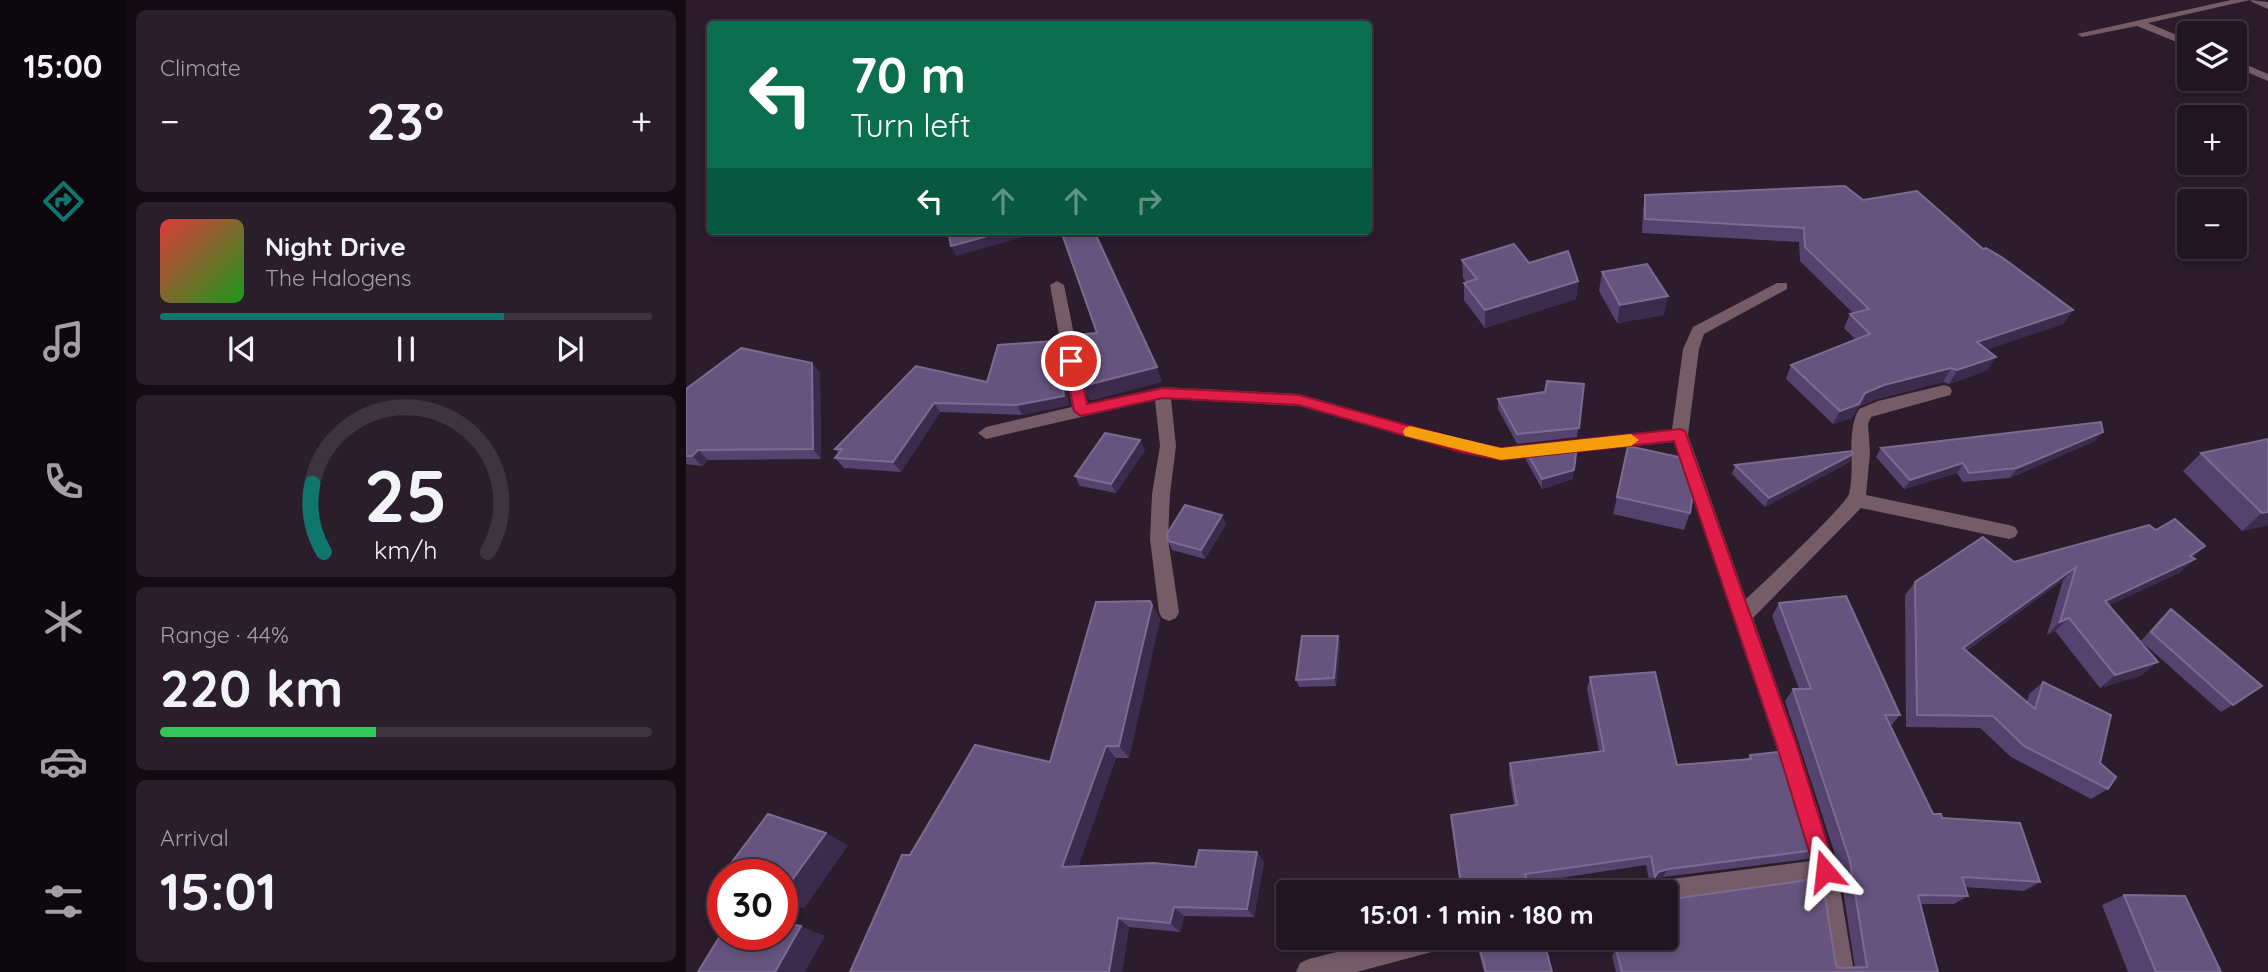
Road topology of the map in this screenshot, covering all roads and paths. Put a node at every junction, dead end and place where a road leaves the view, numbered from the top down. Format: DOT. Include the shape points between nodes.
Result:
graph roads {
  1 [pos="2245,0"];
  2 [pos="2255,0"];
  3 [pos="2268,6"];
  4 [pos="2137,22"];
  5 [pos="2082,34"];
  6 [pos="2177,39"];
  7 [pos="2247,68"];
  8 [pos="2268,78"];
  9 [pos="1057,285"];
  10 [pos="1782,286"];
  11 [pos="1944,391"];
  12 [pos="1163,393"];
  13 [pos="1081,411"];
  14 [pos="986,433"];
  15 [pos="1680,435"];
  16 [pos="1857,500"];
  17 [pos="2009,532"];
  18 [pos="1169,612"];
  19 [pos="1741,617"];
  20 [pos="1825,871"];
  21 [pos="1678,890"];
  22 [pos="1393,950"];
  23 [pos="1309,972"];
  24 [pos="1841,972"];
  1 -- 4 [label="street"];
  2 -- 3 [label="street"];
  4 -- 5 [label="street"];
  4 -- 6 [label="street"];
  7 -- 8 [label="street"];
  9 -- 13 [label="street"];
  10 -- 15 [label="street" via="1698,331 1690,349"];
  11 -- 16 [label="street" via="1864,413"];
  12 -- 13 [label="street"];
  12 -- 15 [label="street" via="1299,400 1501,454"];
  12 -- 18 [label="street" via="1168,446 1159,539"];
  13 -- 14 [label="street"];
  15 -- 19 [label="street"];
  16 -- 17 [label="street"];
  16 -- 19 [label="street"];
  19 -- 20 [label="street"];
  20 -- 21 [label="street"];
  20 -- 24 [label="street"];
  22 -- 23 [label="street"];
}
